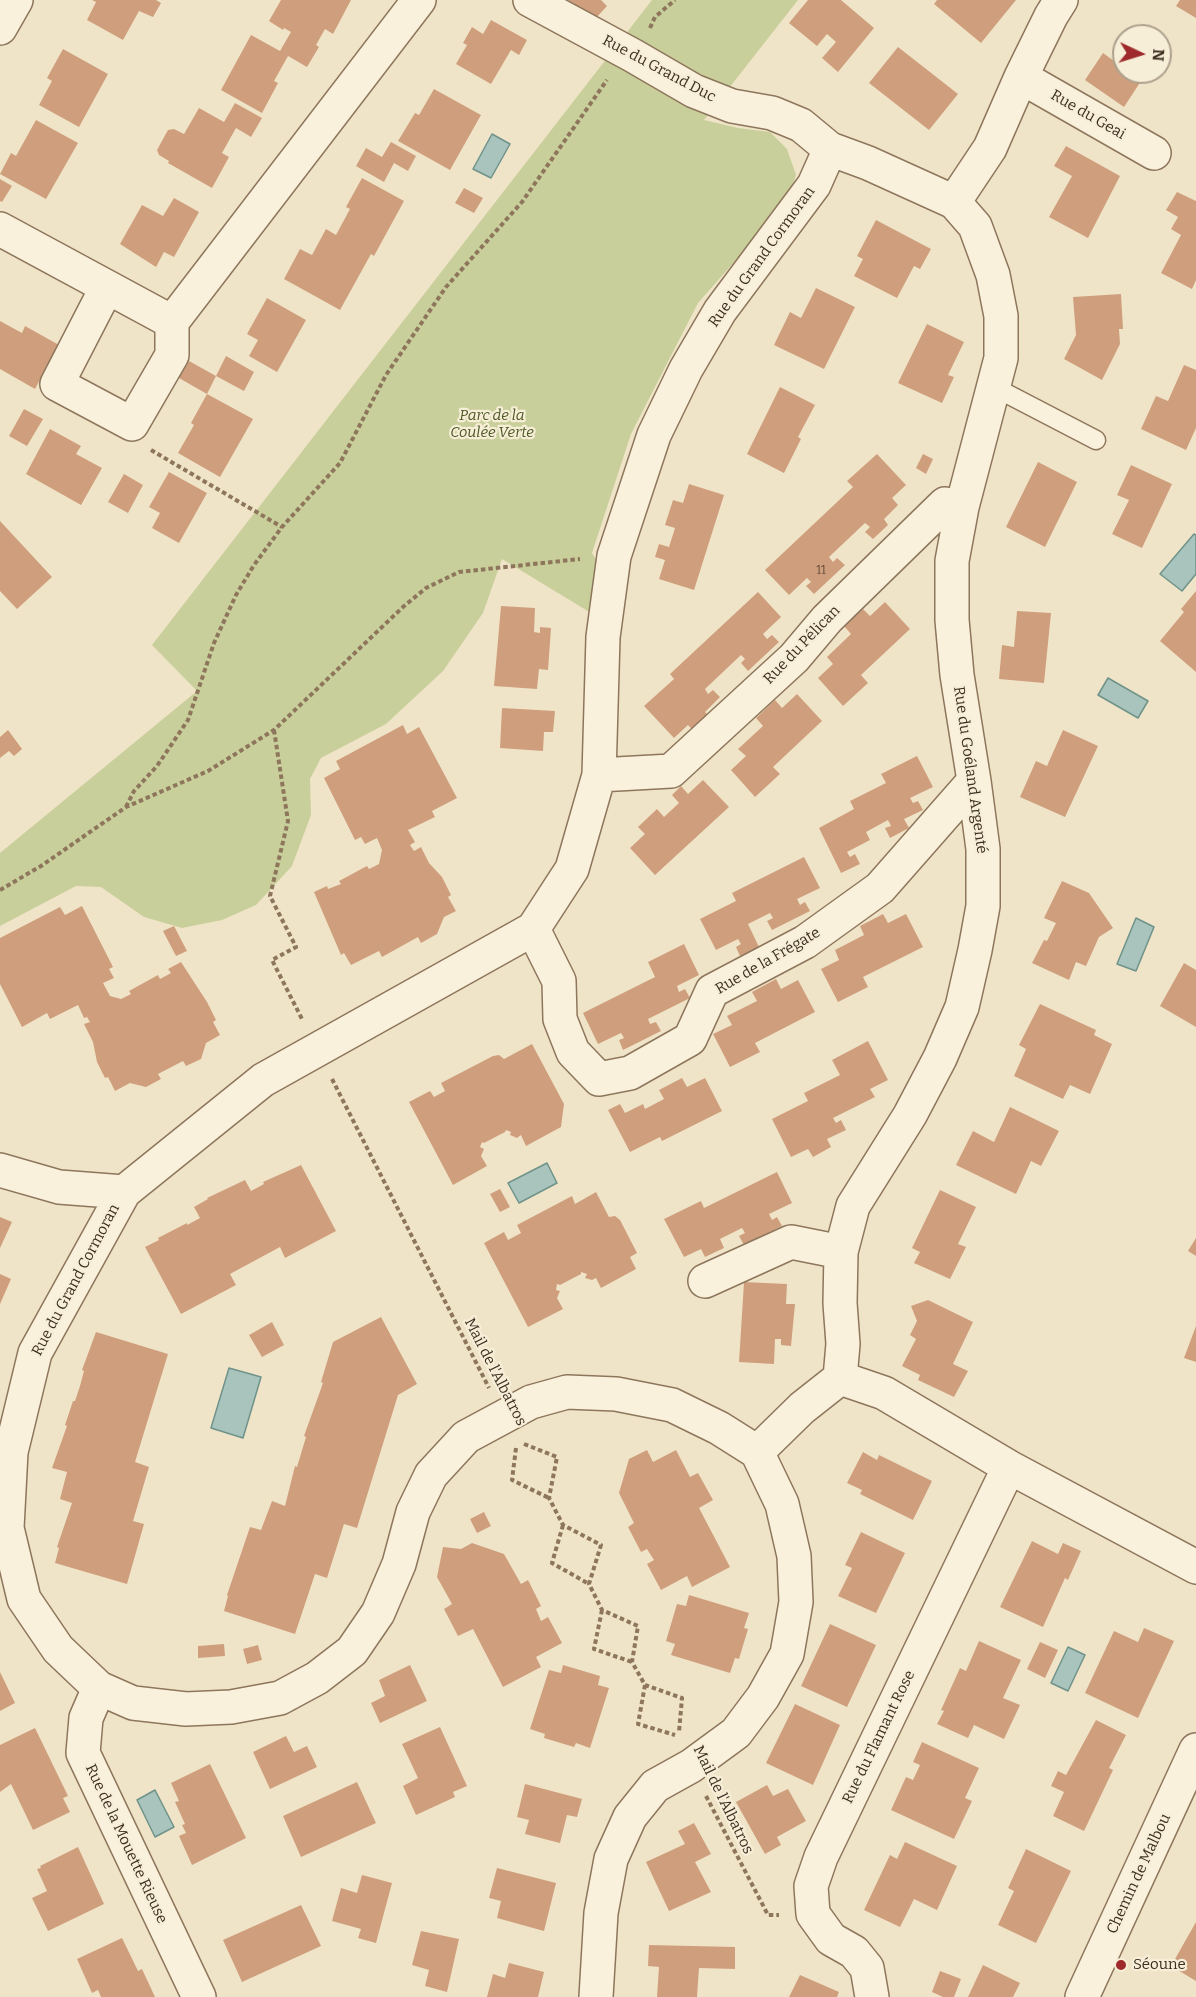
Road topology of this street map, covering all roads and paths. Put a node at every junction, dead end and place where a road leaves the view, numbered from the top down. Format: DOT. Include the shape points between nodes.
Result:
graph roads {
  1 [pos="16,0"];
  2 [pos="419,0"];
  3 [pos="530,0"];
  4 [pos="1061,0"];
  5 [pos="0,28"];
  6 [pos="633,55"];
  7 [pos="1021,77"];
  8 [pos="830,149"];
  9 [pos="1154,153"];
  10 [pos="954,202"];
  11 [pos="0,229"];
  12 [pos="106,287"];
  13 [pos="172,322"];
  14 [pos="994,387"];
  15 [pos="132,424"];
  16 [pos="1096,440"];
  17 [pos="962,507"];
  18 [pos="282,527"];
  19 [pos="614,556"];
  20 [pos="274,730"];
  21 [pos="599,775"];
  22 [pos="974,781"];
  23 [pos="126,807"];
  24 [pos="0,890"];
  25 [pos="533,929"];
  26 [pos="318,1051"];
  27 [pos="0,1170"];
  28 [pos="124,1192"];
  29 [pos="841,1252"];
  30 [pos="705,1281"];
  31 [pos="840,1378"];
  32 [pos="510,1428"];
  33 [pos="756,1452"];
  34 [pos="1009,1467"];
  35 [pos="549,1498"];
  36 [pos="562,1525"];
  37 [pos="1196,1567"];
  38 [pos="589,1584"];
  39 [pos="602,1610"];
  40 [pos="632,1662"];
  41 [pos="645,1685"];
  42 [pos="99,1688"];
  43 [pos="1196,1750"];
  44 [pos="685,1751"];
  45 [pos="813,1914"];
  46 [pos="199,1997"];
  47 [pos="596,1997"];
  48 [pos="872,1997"];
  49 [pos="1082,1997"];
  1 -- 5 [label="street"];
  2 -- 13 [label="street"];
  3 -- 6 [label="street, Rue du Grand Duc"];
  4 -- 7 [label="street"];
  6 -- 8 [label="street, Rue du Grand Duc" via="694,91 732,106 772,113 801,126"];
  6 -- 18 [label="path" via="619,76 605,81 522,202 446,288 386,375 340,463"];
  7 -- 9 [label="street, Rue du Geai"];
  7 -- 10 [label="street" via="990,148"];
  8 -- 10 [label="street, Rue du Grand Duc"];
  8 -- 19 [label="street, Rue du Grand Cormoran" via="814,185 720,311 686,369 654,435"];
  10 -- 14 [label="street, Rue du Goéland Argenté" via="975,226 995,285 1001,316 1001,358"];
  11 -- 12 [label="street"];
  12 -- 13 [label="street"];
  12 -- 15 [label="street" via="57,384"];
  13 -- 15 [label="street" via="172,355"];
  14 -- 16 [label="lane"];
  14 -- 17 [label="street, Rue du Goéland Argenté"];
  15 -- 18 [label="path" via="141,444"];
  17 -- 21 [label="street, Rue du Pélican" via="945,504 827,619 794,658 671,771"];
  17 -- 22 [label="street, Rue du Goéland Argenté" via="952,561 952,620"];
  18 -- 23 [label="path" via="236,595 214,643 188,720"];
  19 -- 20 [label="path" via="459,572 426,588"];
  19 -- 21 [label="street, Rue du Grand Cormoran" via="603,637"];
  20 -- 23 [label="path" via="208,771"];
  20 -- 26 [label="path, Mail de l'Albatros" via="288,821 270,896 296,947 272,960"];
  21 -- 25 [label="street, Rue du Grand Cormoran" via="572,869"];
  22 -- 25 [label="street, Rue de la Frégate" via="880,888 806,942 712,991 690,1039 630,1073 599,1079 573,1052 560,1019 559,981"];
  22 -- 29 [label="street, Rue du Goéland Argenté" via="983,849 983,906 962,1007 910,1115 853,1206"];
  23 -- 24 [label="path"];
  25 -- 26 [label="street, Rue du Grand Cormoran"];
  26 -- 28 [label="street, Rue du Grand Cormoran" via="263,1080"];
  26 -- 32 [label="path, Mail de l'Albatros"];
  27 -- 28 [label="street" via="59,1187"];
  28 -- 42 [label="street, Rue du Grand Cormoran" via="35,1353 11,1452 8,1506 7,1528 24,1599 58,1649"];
  29 -- 30 [label="street" via="791,1242"];
  29 -- 31 [label="street, Rue du Goéland Argenté"];
  31 -- 33 [label="street"];
  31 -- 34 [label="street" via="884,1393"];
  32 -- 33 [label="street, Rue du Grand Cormoran" via="531,1402 567,1392 616,1394 672,1405"];
  32 -- 35 [label="path" via="512,1480"];
  32 -- 35 [label="path, Mail de l'Albatros" via="557,1457"];
  32 -- 42 [label="street, Rue du Grand Cormoran" via="466,1437 431,1475 412,1512 399,1564 378,1613 352,1651 317,1678 280,1698 231,1707 186,1709 133,1703"];
  33 -- 44 [label="street" via="782,1504 794,1556 796,1602 787,1654 763,1697 736,1733"];
  34 -- 37 [label="street"];
  34 -- 45 [label="street, Rue du Flamant Rose" via="821,1857 811,1886"];
  35 -- 36 [label="path"];
  36 -- 38 [label="path" via="552,1563"];
  36 -- 38 [label="path" via="601,1545"];
  38 -- 39 [label="path"];
  39 -- 40 [label="path" via="638,1626"];
  39 -- 40 [label="path" via="594,1649"];
  40 -- 41 [label="path"];
  41 -- 44 [label="path, Mail de l'Albatros" via="682,1698"];
  41 -- 44 [label="path" via="638,1724"];
  42 -- 46 [label="street, Rue de la Mouette Rieuse" via="86,1718 83,1754"];
  43 -- 49 [label="street, Chemin de Malbou"];
  44 -- 45 [label="path, Mail de l'Albatros" via="768,1915"];
  44 -- 47 [label="street" via="630,1817 611,1859 601,1913"];
  45 -- 48 [label="street" via="831,1939 854,1952 867,1968"];
}
